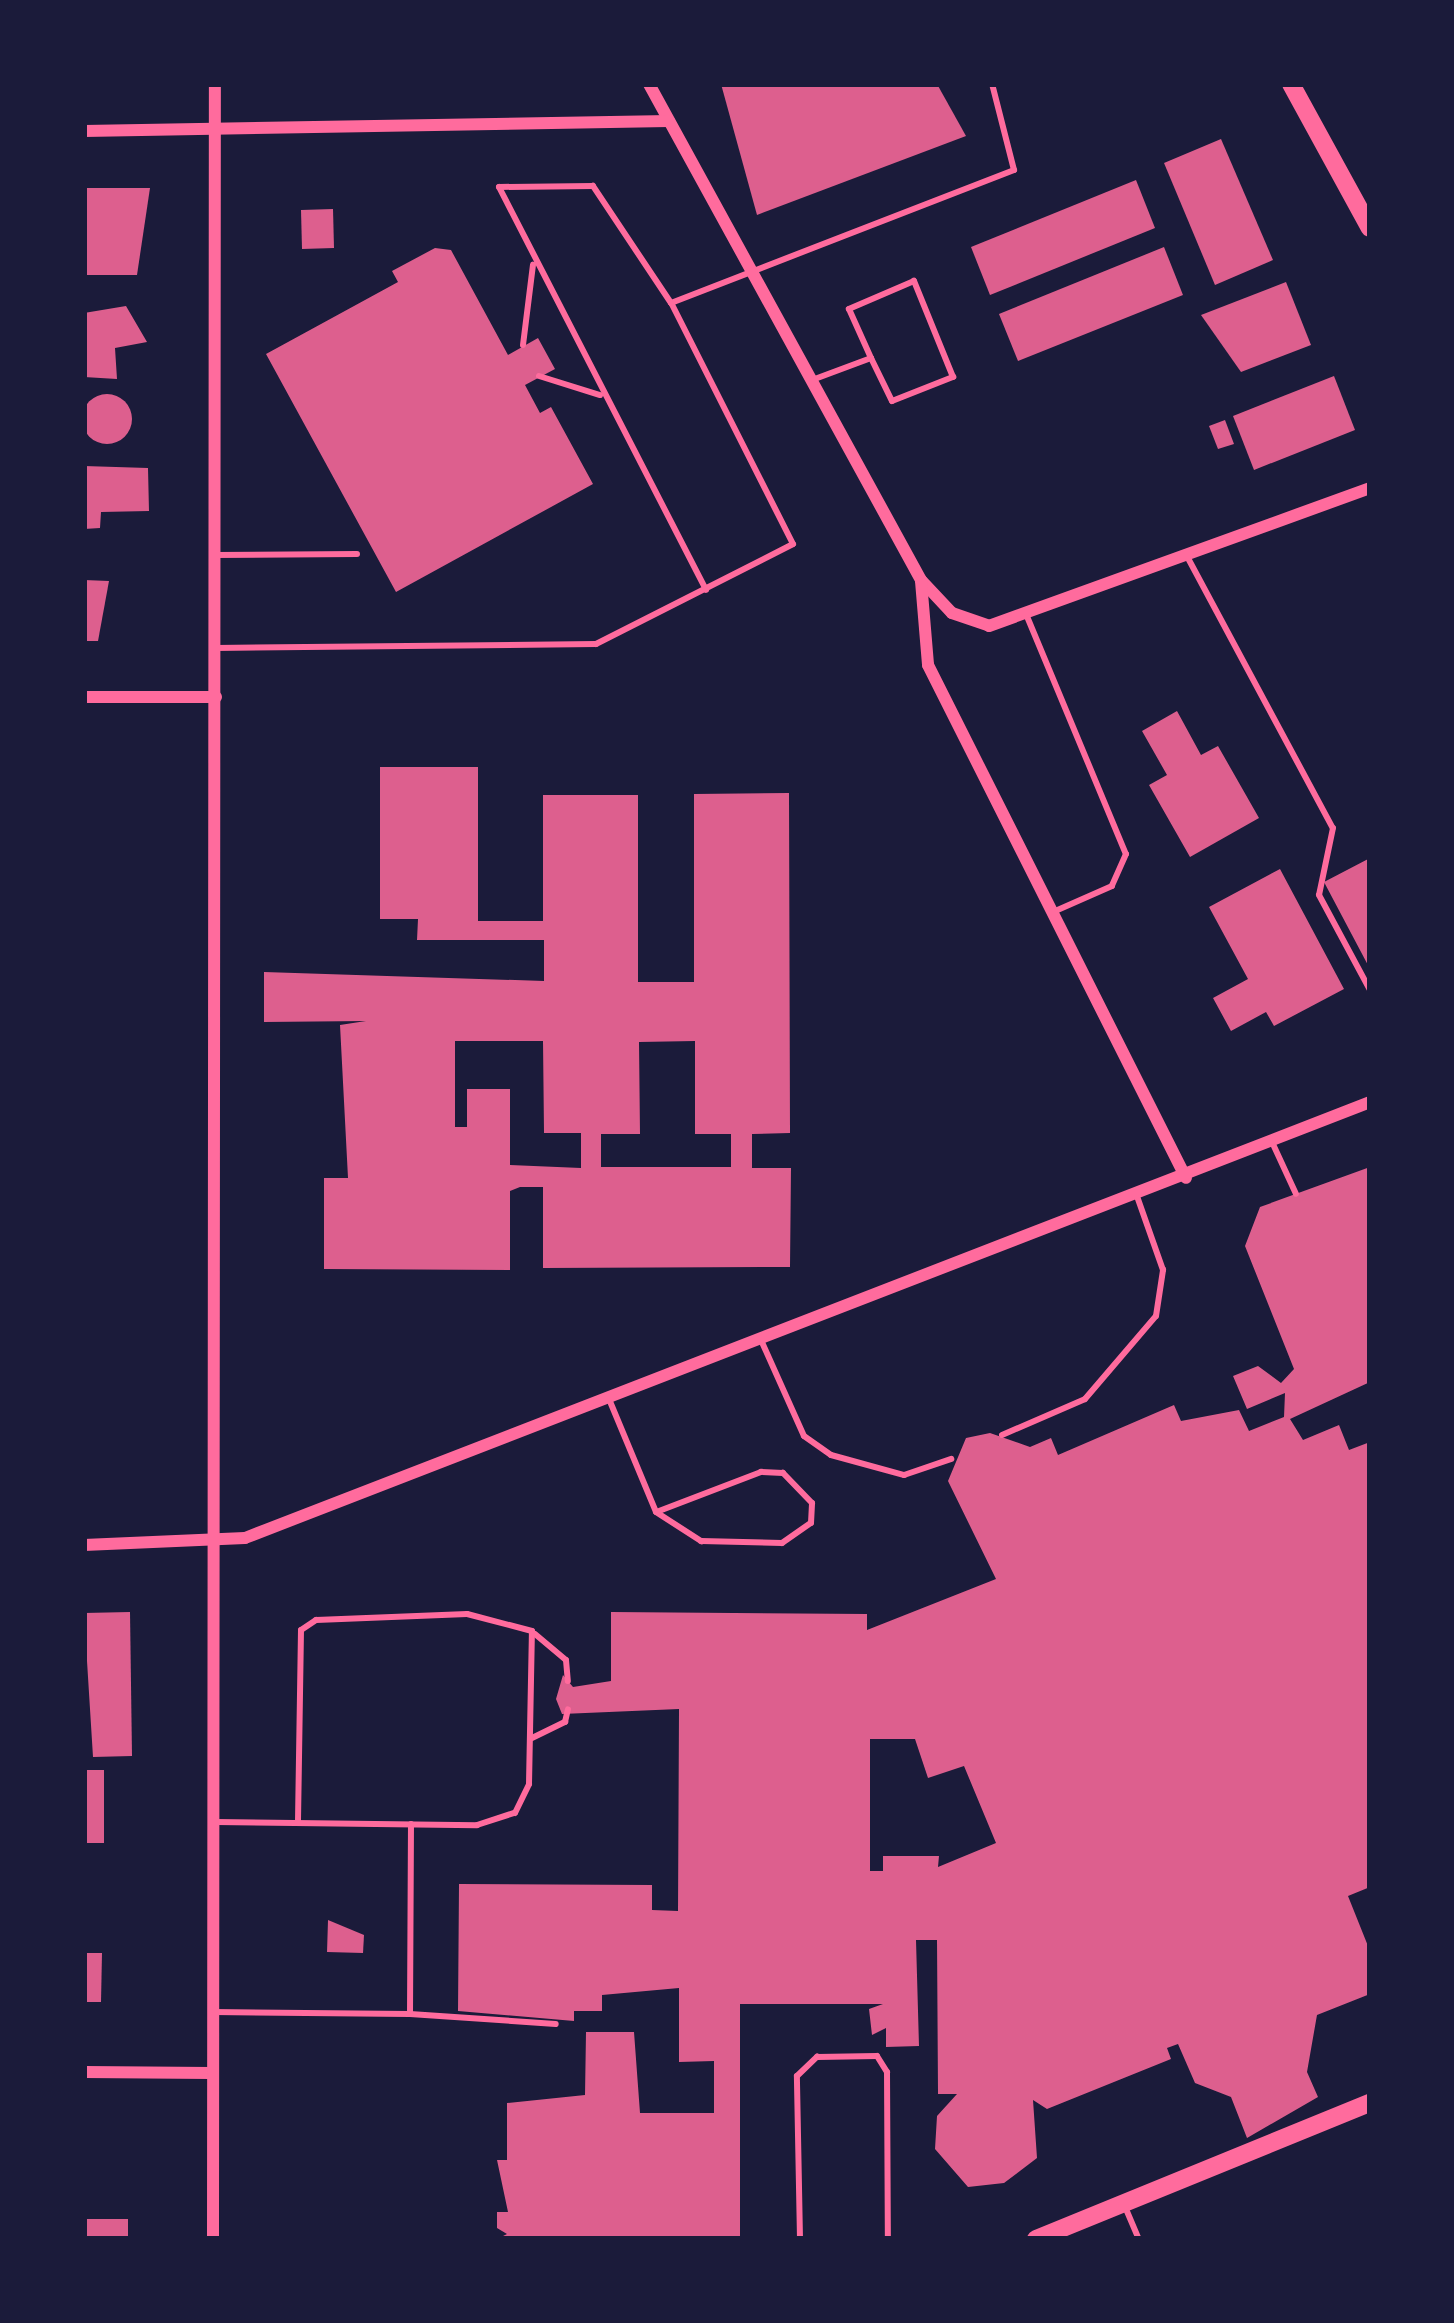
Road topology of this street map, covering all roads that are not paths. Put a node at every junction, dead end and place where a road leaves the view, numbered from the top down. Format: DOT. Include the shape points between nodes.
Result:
graph roads {
  1 [pos="215,84"];
  2 [pos="649,84"];
  3 [pos="992,84"];
  4 [pos="1291,84"];
  5 [pos="669,121"];
  6 [pos="84,131"];
  7 [pos="217,132"];
  8 [pos="1370,228"];
  9 [pos="533,265"];
  10 [pos="752,270"];
  11 [pos="671,304"];
  12 [pos="523,345"];
  13 [pos="871,358"];
  14 [pos="539,376"];
  15 [pos="812,380"];
  16 [pos="600,394"];
  17 [pos="1370,488"];
  18 [pos="357,554"];
  19 [pos="214,555"];
  20 [pos="1189,560"];
  21 [pos="921,580"];
  22 [pos="706,590"];
  23 [pos="1026,614"];
  24 [pos="214,647"];
  25 [pos="216,697"];
  26 [pos="84,698"];
  27 [pos="1051,914"];
  28 [pos="1370,990"];
  29 [pos="1370,1102"];
  30 [pos="1272,1142"];
  31 [pos="1186,1178"];
  32 [pos="1296,1194"];
  33 [pos="1137,1196"];
  34 [pos="761,1340"];
  35 [pos="609,1399"];
  36 [pos="1002,1435"];
  37 [pos="951,1460"];
  38 [pos="656,1512"];
  39 [pos="84,1545"];
  40 [pos="221,1545"];
  41 [pos="532,1631"];
  42 [pos="568,1681"];
  43 [pos="568,1709"];
  44 [pos="532,1738"];
  45 [pos="216,1822"];
  46 [pos="298,1823"];
  47 [pos="411,1824"];
  48 [pos="212,2012"];
  49 [pos="410,2014"];
  50 [pos="556,2024"];
  51 [pos="84,2072"];
  52 [pos="212,2073"];
  53 [pos="1370,2103"];
  54 [pos="1124,2204"];
  55 [pos="213,2239"];
  56 [pos="800,2239"];
  57 [pos="888,2239"];
  58 [pos="1036,2239"];
  59 [pos="1139,2239"];
  1 -- 7 [label="street"];
  2 -- 5 [label="street"];
  3 -- 10 [label="lane" via="1014,170"];
  4 -- 8 [label="main road"];
  5 -- 7 [label="street"];
  5 -- 10 [label="street"];
  6 -- 7 [label="street"];
  7 -- 19 [label="street"];
  9 -- 11 [label="lane" via="499,187 593,187"];
  9 -- 12 [label="lane"];
  9 -- 16 [label="lane"];
  10 -- 11 [label="lane"];
  10 -- 15 [label="street"];
  11 -- 22 [label="lane" via="793,544"];
  13 -- 13 [label="lane" via="892,401 953,377 914,281 849,309"];
  13 -- 15 [label="lane"];
  14 -- 16 [label="lane"];
  15 -- 21 [label="street"];
  16 -- 22 [label="lane"];
  17 -- 20 [label="street"];
  18 -- 19 [label="lane"];
  19 -- 24 [label="street"];
  20 -- 23 [label="street"];
  20 -- 28 [label="lane" via="1333,828 1319,895"];
  21 -- 23 [label="street" via="952,613 989,626"];
  21 -- 27 [label="street" via="928,665"];
  22 -- 24 [label="lane" via="596,644"];
  23 -- 27 [label="lane" via="1126,854 1112,886"];
  24 -- 25 [label="street"];
  25 -- 26 [label="street"];
  25 -- 40 [label="street"];
  27 -- 31 [label="street"];
  29 -- 30 [label="street"];
  30 -- 31 [label="street"];
  30 -- 32 [label="lane"];
  31 -- 33 [label="street"];
  33 -- 34 [label="street"];
  33 -- 36 [label="lane" via="1162,1270 1156,1316 1085,1400"];
  34 -- 35 [label="street"];
  34 -- 37 [label="lane" via="804,1436 831,1455 904,1475"];
  35 -- 38 [label="lane"];
  35 -- 40 [label="street"];
  38 -- 38 [label="lane" via="736,1547 782,1543 811,1523 812,1503 783,1473 760,1472"];
  39 -- 40 [label="street"];
  40 -- 45 [label="street"];
  41 -- 42 [label="lane" via="566,1660"];
  41 -- 44 [label="lane"];
  41 -- 46 [label="lane" via="467,1614 316,1620 302,1630"];
  43 -- 44 [label="lane" via="565,1722"];
  44 -- 47 [label="lane" via="515,1814"];
  45 -- 46 [label="lane"];
  45 -- 48 [label="street"];
  46 -- 47 [label="lane"];
  47 -- 49 [label="lane"];
  48 -- 49 [label="lane"];
  48 -- 52 [label="street"];
  49 -- 50 [label="lane"];
  51 -- 52 [label="street"];
  52 -- 55 [label="street"];
  53 -- 54 [label="main road"];
  54 -- 58 [label="main road"];
  54 -- 59 [label="lane"];
  56 -- 57 [label="lane" via="797,2076 817,2057 877,2056 887,2072"];
}
